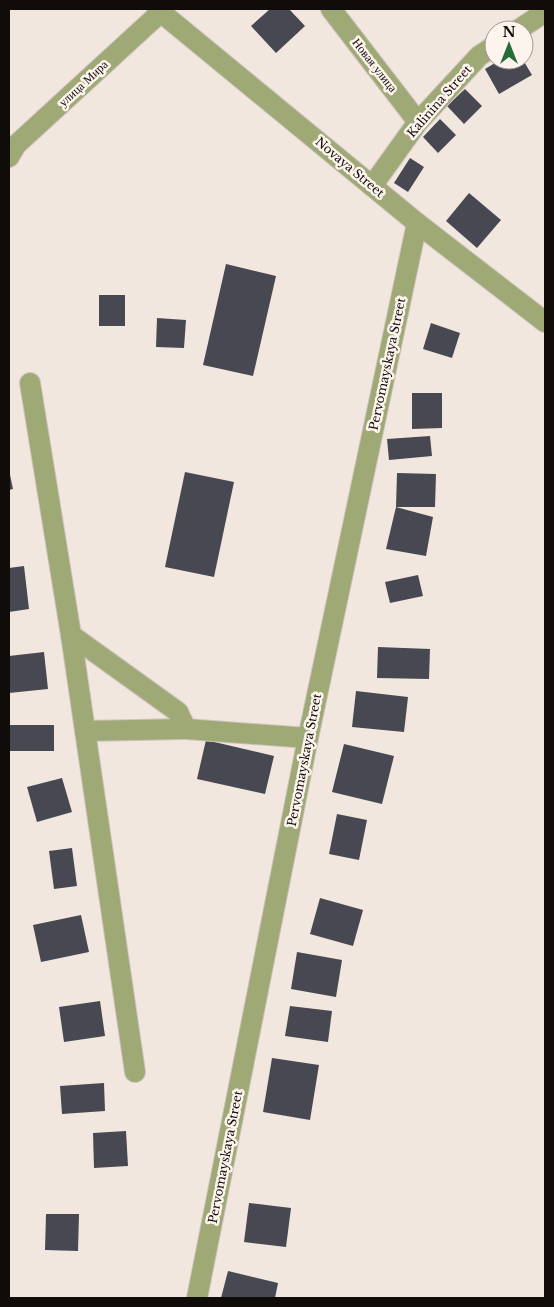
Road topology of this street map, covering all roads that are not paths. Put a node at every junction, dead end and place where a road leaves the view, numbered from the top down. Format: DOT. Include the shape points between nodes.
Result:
graph roads {
  1 [pos="331,9"];
  2 [pos="159,10"];
  3 [pos="545,12"];
  4 [pos="533,20"];
  5 [pos="484,53"];
  6 [pos="418,122"];
  7 [pos="9,157"];
  8 [pos="372,186"];
  9 [pos="417,223"];
  10 [pos="545,322"];
  11 [pos="30,383"];
  12 [pos="71,635"];
  13 [pos="186,729"];
  14 [pos="85,731"];
  15 [pos="308,738"];
  16 [pos="136,1072"];
  17 [pos="197,1298"];
  1 -- 6 [label="street, Новая улица"];
  2 -- 7 [label="street, улица Мира" via="16,145"];
  2 -- 8 [label="street, Novaya Street"];
  3 -- 4 [label="street"];
  5 -- 6 [label="street, Kalinina Street"];
  6 -- 8 [label="street, Kalinina Street"];
  8 -- 9 [label="street, Novaya Street"];
  9 -- 10 [label="street, Novaya Street"];
  9 -- 15 [label="street, Pervomayskaya Street"];
  11 -- 12 [label="street"];
  12 -- 13 [label="street" via="178,712"];
  12 -- 14 [label="street"];
  13 -- 14 [label="street"];
  13 -- 15 [label="street"];
  14 -- 16 [label="street"];
  15 -- 17 [label="street, Pervomayskaya Street"];
}
